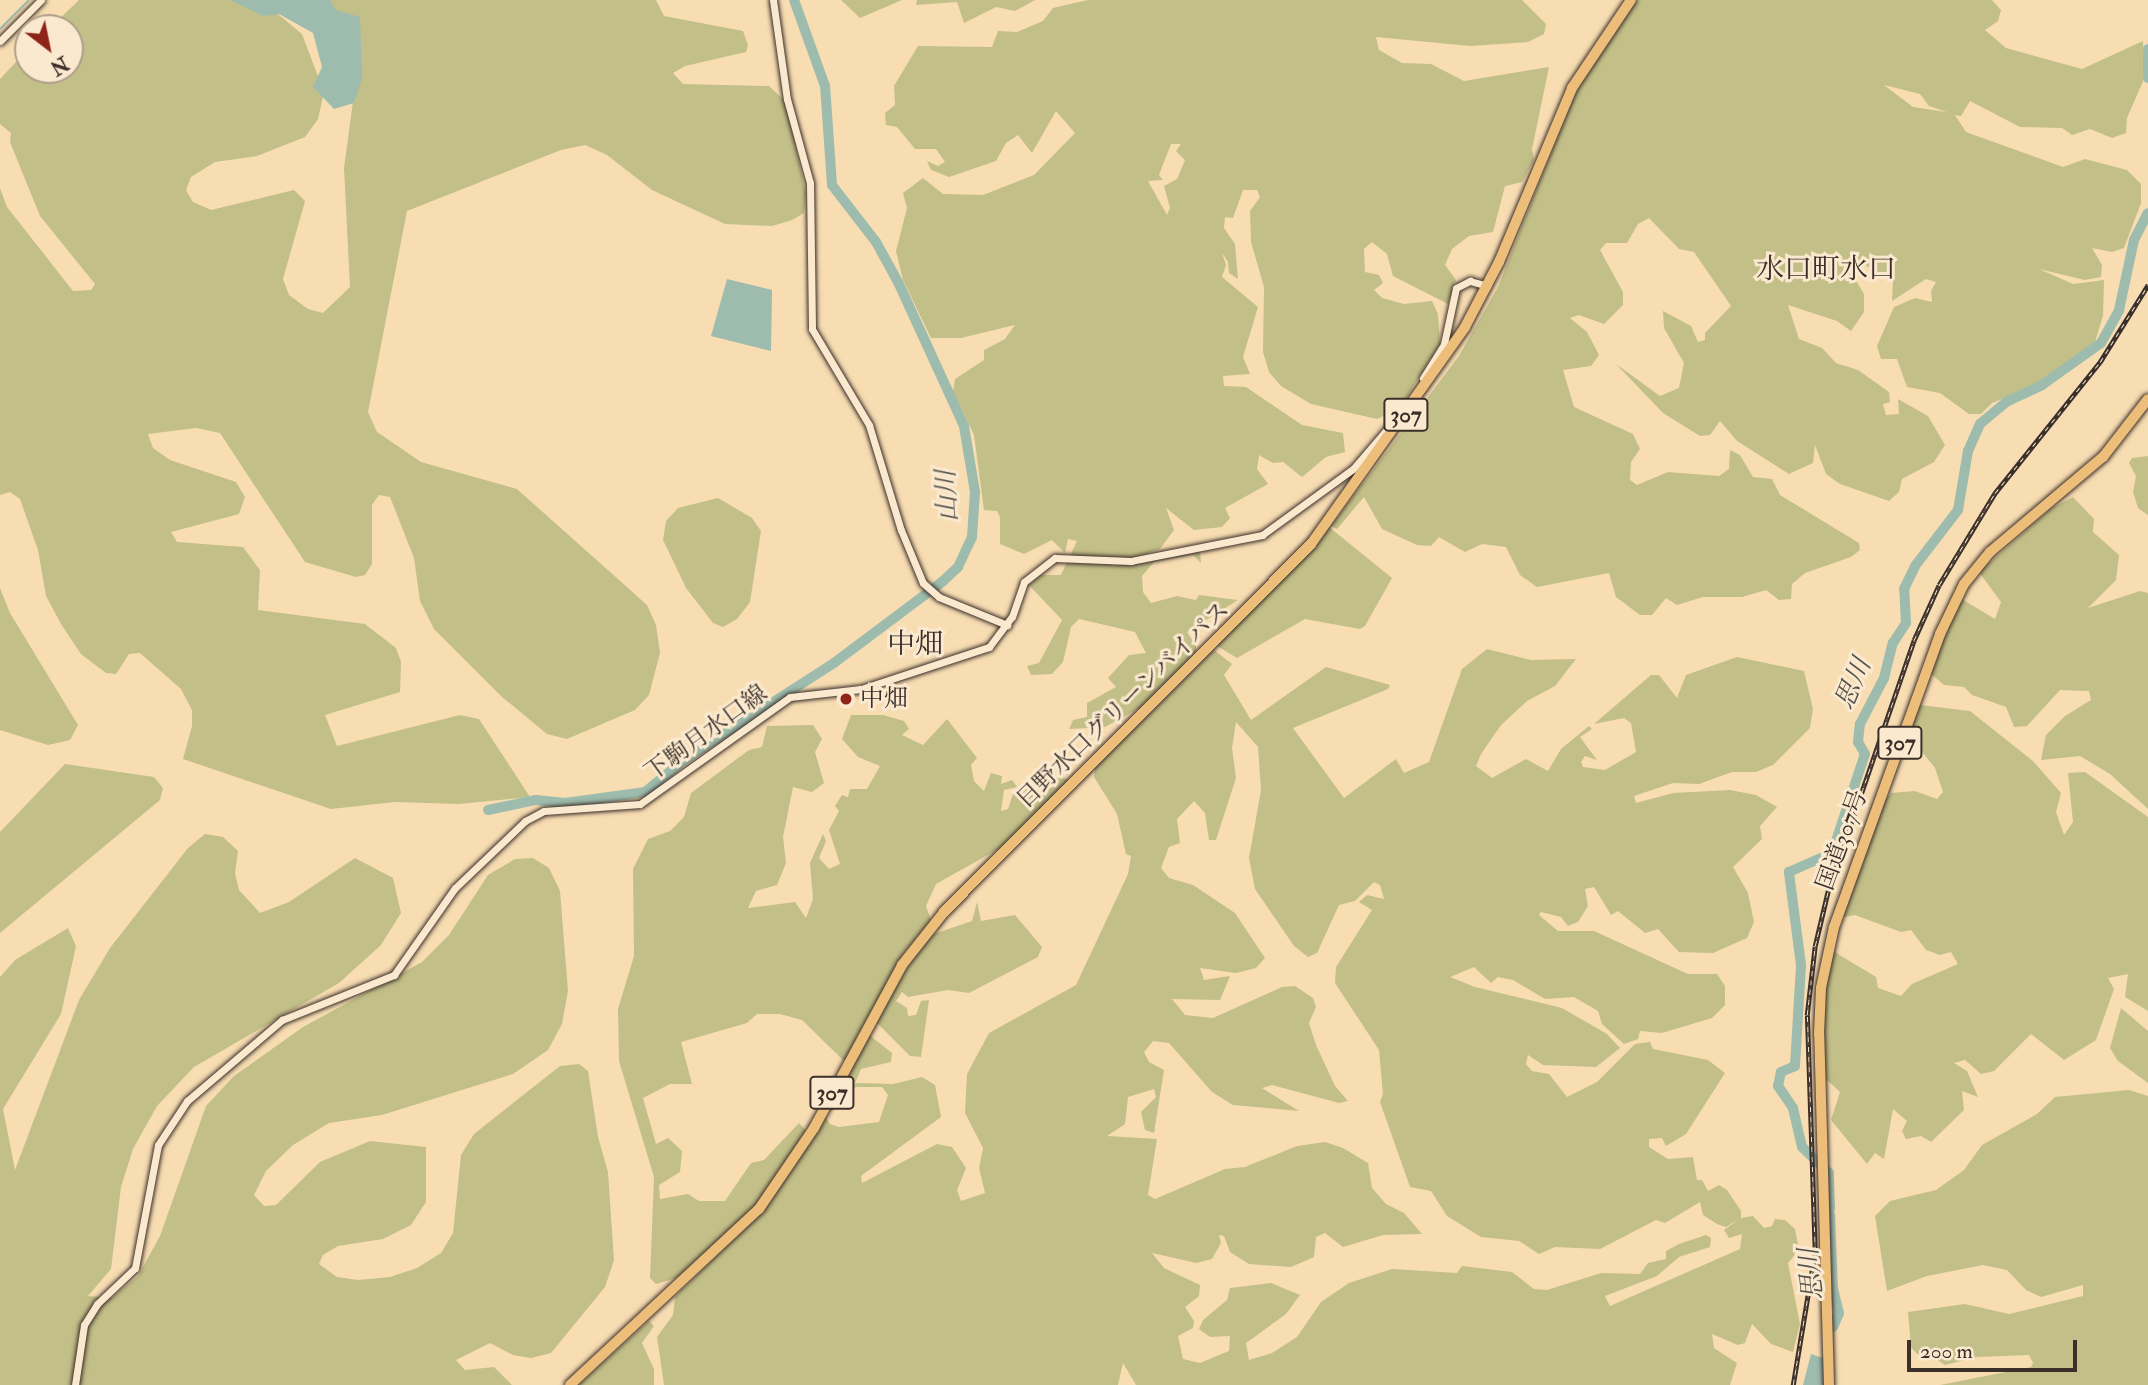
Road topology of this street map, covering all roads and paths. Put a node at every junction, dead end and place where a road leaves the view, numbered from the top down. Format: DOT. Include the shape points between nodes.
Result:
graph roads {
  1 [pos="41,0"];
  2 [pos="773,0"];
  3 [pos="1632,0"];
  4 [pos="0,41"];
  5 [pos="1474,282"];
  6 [pos="1487,286"];
  7 [pos="1479,301"];
  8 [pos="2148,399"];
  9 [pos="1007,625"];
  10 [pos="75,1385"];
  11 [pos="570,1385"];
  12 [pos="1829,1385"];
  1 -- 4 [label="main road"];
  2 -- 9 [label="main road" via="787,99 810,183 812,329 869,425 907,549 931,591"];
  3 -- 6 [label="highway, 日野水口グリーンバイパス / 307" via="1572,88"];
  5 -- 6 [label="main road"];
  5 -- 7 [label="main road"];
  5 -- 9 [label="main road, 下駒月水口線" via="1457,288 1444,344 1376,444 1353,469 1280,525 1249,539 1131,561 1055,558 1024,582"];
  6 -- 7 [label="highway, 日野水口グリーンバイパス / 307"];
  7 -- 11 [label="highway, 日野水口グリーンバイパス / 307" via="1443,362 1311,544 944,912 902,965 814,1128 759,1209"];
  8 -- 12 [label="highway, 国道307号 / 307" via="2103,457 1990,552 1949,610 1829,947 1819,1008"];
  9 -- 10 [label="main road, 下駒月水口線" via="989,647 947,663 855,690 782,701 639,804 544,811 525,821 454,888 394,975 282,1020 187,1101 158,1145 135,1268 97,1304 84,1325"];
}
